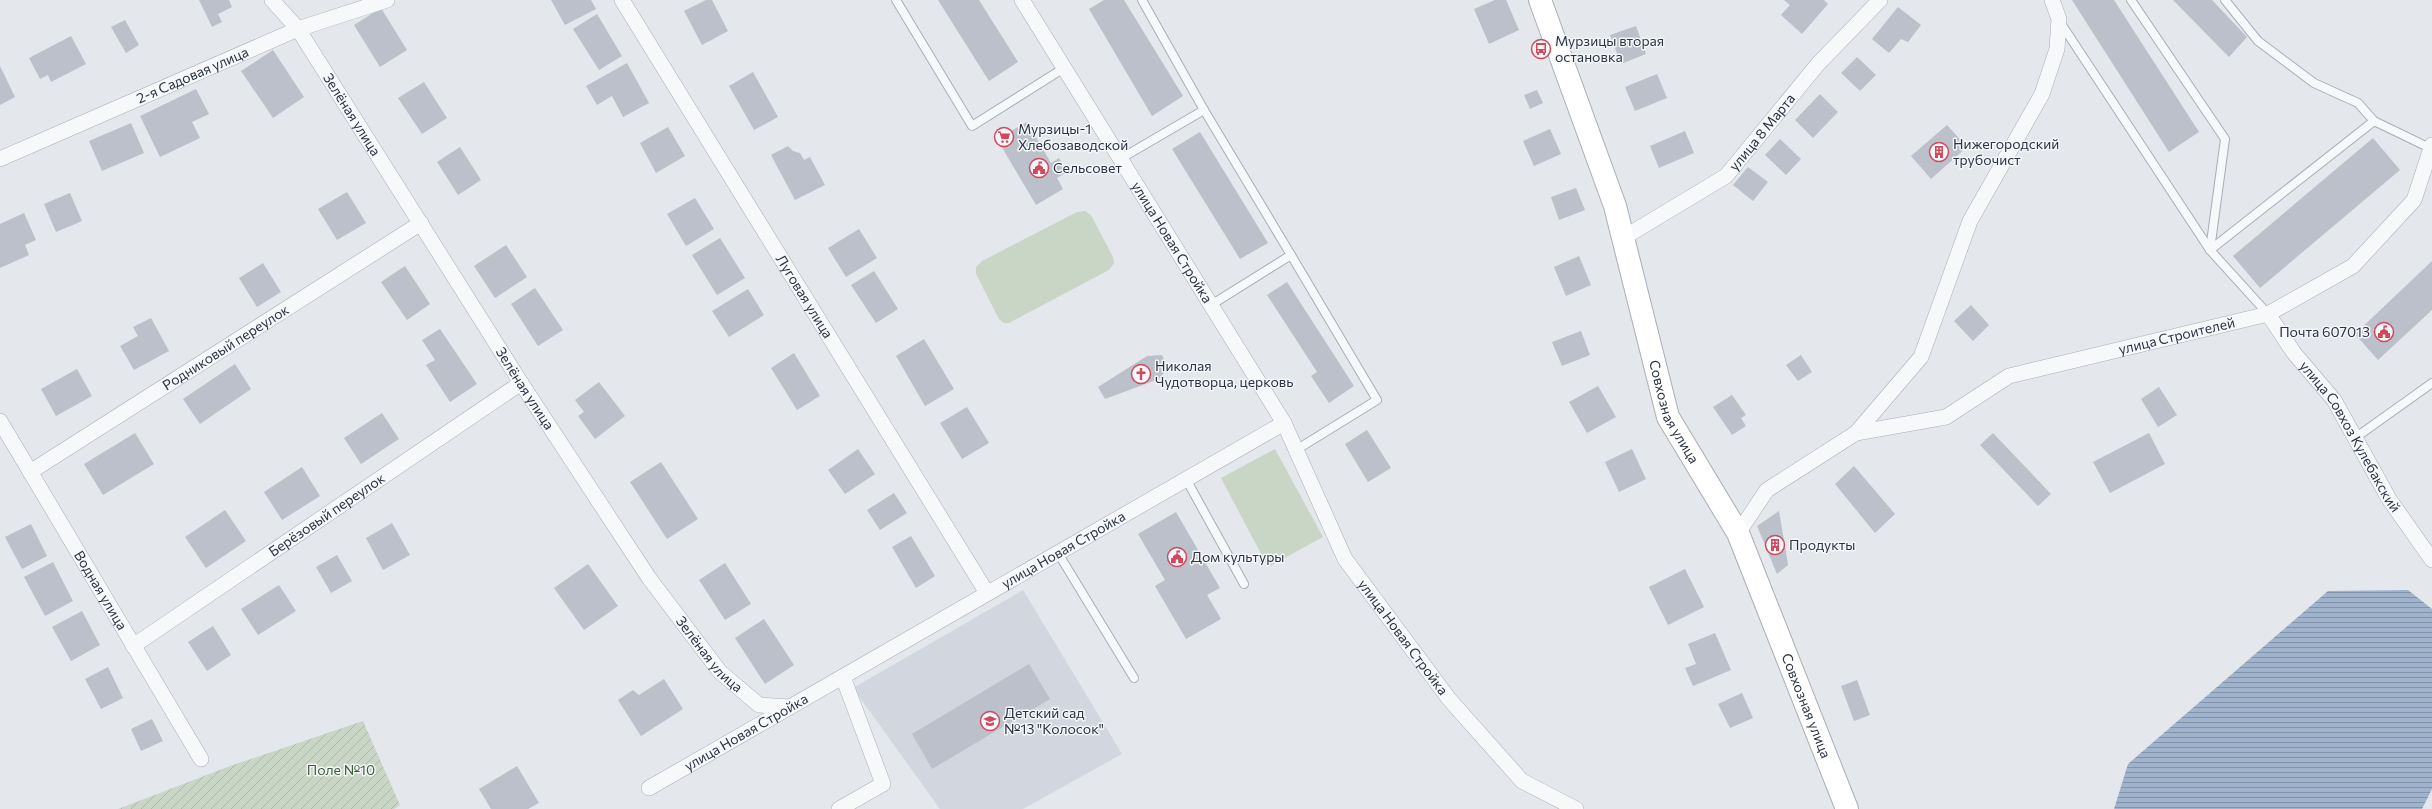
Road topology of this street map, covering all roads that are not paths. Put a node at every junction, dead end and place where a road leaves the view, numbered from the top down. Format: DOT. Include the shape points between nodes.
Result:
graph roads {
  1 [pos="272,0"];
  2 [pos="387,0"];
  3 [pos="622,0"];
  4 [pos="896,0"];
  5 [pos="1022,0"];
  6 [pos="1142,0"];
  7 [pos="1540,0"];
  8 [pos="1880,0"];
  9 [pos="2052,0"];
  10 [pos="2130,0"];
  11 [pos="2225,0"];
  12 [pos="2059,19"];
  13 [pos="298,29"];
  14 [pos="1064,68"];
  15 [pos="1204,110"];
  16 [pos="2374,121"];
  17 [pos="2431,147"];
  18 [pos="0,159"];
  19 [pos="1120,159"];
  20 [pos="421,223"];
  21 [pos="1623,238"];
  22 [pos="2210,250"];
  23 [pos="1291,255"];
  24 [pos="1211,305"];
  25 [pos="2268,314"];
  26 [pos="521,383"];
  27 [pos="2432,383"];
  28 [pos="0,421"];
  29 [pos="1284,423"];
  30 [pos="1856,433"];
  31 [pos="2355,438"];
  32 [pos="1296,450"];
  33 [pos="30,472"];
  34 [pos="1186,479"];
  35 [pos="1738,533"];
  36 [pos="1058,553"];
  37 [pos="2432,560"];
  38 [pos="1244,584"];
  39 [pos="987,593"];
  40 [pos="133,646"];
  41 [pos="843,676"];
  42 [pos="1134,678"];
  43 [pos="790,707"];
  44 [pos="201,759"];
  45 [pos="649,788"];
  46 [pos="839,809"];
  47 [pos="1576,809"];
  48 [pos="1847,809"];
  1 -- 13 [label="street, Зелёная улица"];
  2 -- 13 [label="street, 2-я Садовая улица"];
  3 -- 39 [label="street, Луговая улица"];
  4 -- 14 [label="lane" via="972,126"];
  5 -- 14 [label="street, улица Новая Стройка"];
  6 -- 15 [label="lane"];
  7 -- 21 [label="street, Совхозная улица" via="1615,206"];
  8 -- 21 [label="street, улица 8 Марта" via="1818,64 1726,176"];
  9 -- 12 [label="street, улица Строителей"];
  10 -- 22 [label="lane" via="2224,139"];
  11 -- 16 [label="lane" via="2258,41 2314,83 2358,103"];
  12 -- 22 [label="lane"];
  12 -- 30 [label="street, улица Строителей" via="2058,49 2042,94 1970,221 1921,357"];
  13 -- 18 [label="street, 2-я Садовая улица"];
  13 -- 20 [label="street, Зелёная улица"];
  14 -- 19 [label="street, улица Новая Стройка"];
  15 -- 19 [label="lane"];
  15 -- 23 [label="lane"];
  16 -- 17 [label="lane"];
  16 -- 22 [label="lane"];
  17 -- 25 [label="street, улица Строителей" via="2414,200 2353,266"];
  19 -- 24 [label="street, улица Новая Стройка"];
  20 -- 26 [label="street, Зелёная улица"];
  20 -- 33 [label="street, Родниковый переулок"];
  21 -- 35 [label="street, Совхозная улица" via="1668,416"];
  22 -- 25 [label="lane"];
  23 -- 24 [label="lane"];
  23 -- 32 [label="lane" via="1377,400"];
  24 -- 29 [label="street, улица Новая Стройка"];
  25 -- 30 [label="street, улица Строителей" via="2009,376 1946,417"];
  25 -- 31 [label="street, улица Совхоз Кулебакский" via="2294,353 2334,400"];
  26 -- 40 [label="street, Берёзовый переулок"];
  26 -- 43 [label="street, Зелёная улица" via="649,578 720,672 760,704"];
  27 -- 31 [label="lane"];
  28 -- 33 [label="street, Водная улица"];
  29 -- 32 [label="street, улица Новая Стройка"];
  29 -- 34 [label="street, улица Новая Стройка"];
  30 -- 35 [label="street, улица Строителей" via="1767,490"];
  31 -- 37 [label="street, улица Совхоз Кулебакский" via="2389,499"];
  32 -- 47 [label="street, улица Новая Стройка" via="1345,559 1449,699 1522,781"];
  33 -- 40 [label="street, Водная улица"];
  34 -- 36 [label="street, улица Новая Стройка"];
  34 -- 38 [label="lane"];
  35 -- 48 [label="street, Совхозная улица"];
  36 -- 39 [label="street, улица Новая Стройка"];
  36 -- 42 [label="lane"];
  39 -- 41 [label="street, улица Новая Стройка"];
  40 -- 44 [label="street, Водная улица"];
  41 -- 43 [label="street, улица Новая Стройка"];
  41 -- 46 [label="street" via="882,784"];
  43 -- 45 [label="street, улица Новая Стройка"];
}
